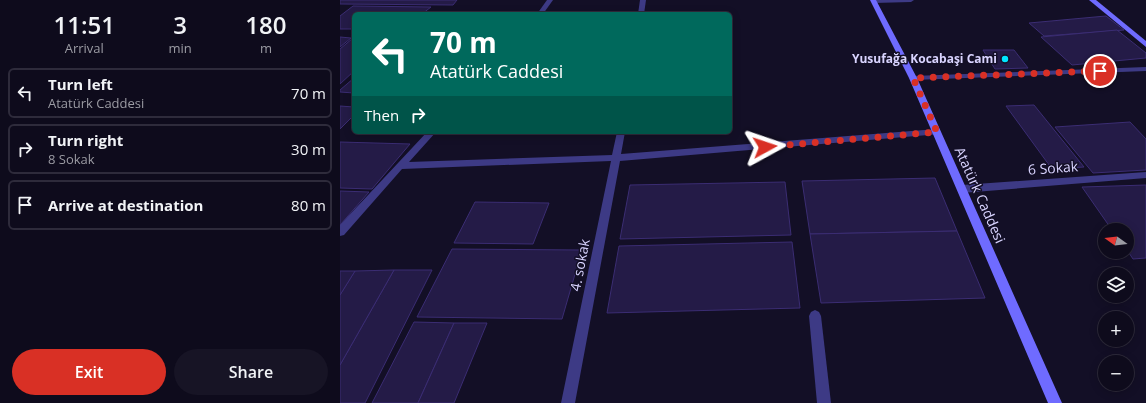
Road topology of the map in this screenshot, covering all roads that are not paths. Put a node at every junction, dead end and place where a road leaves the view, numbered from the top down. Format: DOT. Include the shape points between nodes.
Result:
graph roads {
  1 [pos="550,0"];
  2 [pos="643,0"];
  3 [pos="874,0"];
  4 [pos="911,0"];
  5 [pos="1092,0"];
  6 [pos="541,12"];
  7 [pos="641,12"];
  8 [pos="1146,45"];
  9 [pos="1146,69"];
  10 [pos="913,78"];
  11 [pos="937,132"];
  12 [pos="430,134"];
  13 [pos="621,134"];
  14 [pos="617,158"];
  15 [pos="399,166"];
  16 [pos="1146,174"];
  17 [pos="962,188"];
  18 [pos="340,232"];
  19 [pos="815,316"];
  20 [pos="568,403"];
  21 [pos="824,403"];
  22 [pos="1056,403"];
  1 -- 6 [label="street"];
  2 -- 7 [label="street"];
  3 -- 4 [label="street"];
  3 -- 10 [label="street, Atatürk Caddesi"];
  5 -- 8 [label="street"];
  9 -- 10 [label="street"];
  10 -- 11 [label="street, Atatürk Caddesi"];
  11 -- 14 [label="street"];
  11 -- 17 [label="street, Atatürk Caddesi"];
  12 -- 15 [label="street"];
  13 -- 14 [label="street, 4. sokak"];
  14 -- 15 [label="street"];
  14 -- 20 [label="street, 4. sokak"];
  15 -- 18 [label="street"];
  16 -- 17 [label="street, 6 Sokak"];
  17 -- 22 [label="street, Atatürk Caddesi"];
  19 -- 21 [label="street"];
}
